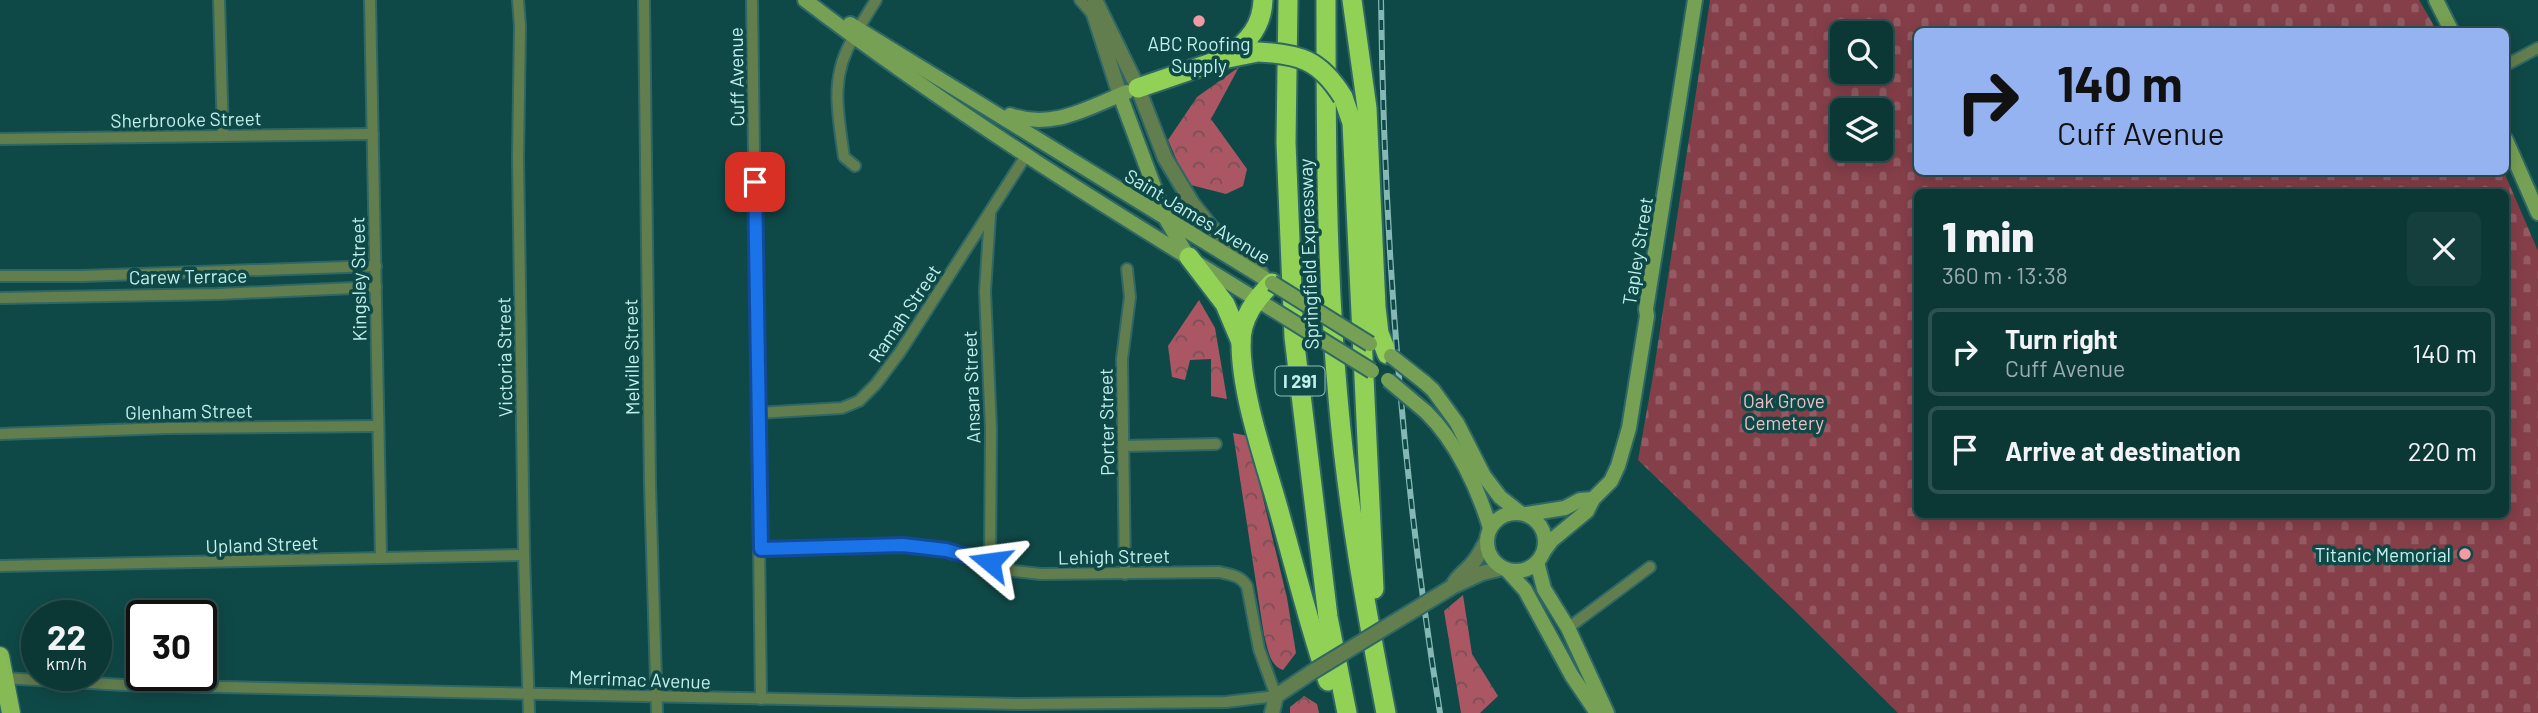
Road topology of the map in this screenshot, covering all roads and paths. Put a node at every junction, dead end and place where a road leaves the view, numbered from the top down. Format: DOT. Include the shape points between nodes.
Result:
graph roads {
  1 [pos="219,0"];
  2 [pos="370,0"];
  3 [pos="518,0"];
  4 [pos="643,0"];
  5 [pos="752,0"];
  6 [pos="808,0"];
  7 [pos="876,0"];
  8 [pos="1080,0"];
  9 [pos="1089,0"];
  10 [pos="1096,0"];
  11 [pos="1263,0"];
  12 [pos="1288,0"];
  13 [pos="1326,0"];
  14 [pos="1352,0"];
  15 [pos="1695,0"];
  16 [pos="2438,1"];
  17 [pos="1094,16"];
  18 [pos="2450,28"];
  19 [pos="856,33"];
  20 [pos="2538,48"];
  21 [pos="1223,59"];
  22 [pos="2509,63"];
  23 [pos="1129,92"];
  24 [pos="977,103"];
  25 [pos="373,134"];
  26 [pos="223,136"];
  27 [pos="0,139"];
  28 [pos="2509,145"];
  29 [pos="1027,154"];
  30 [pos="855,166"];
  31 [pos="2533,187"];
  32 [pos="990,211"];
  33 [pos="2538,213"];
  34 [pos="1166,219"];
  35 [pos="1189,257"];
  36 [pos="376,266"];
  37 [pos="1127,269"];
  38 [pos="0,276"];
  39 [pos="1272,284"];
  40 [pos="376,287"];
  41 [pos="0,298"];
  42 [pos="1264,304"];
  43 [pos="1241,342"];
  44 [pos="1383,351"];
  45 [pos="759,413"];
  46 [pos="378,426"];
  47 [pos="0,434"];
  48 [pos="1216,444"];
  49 [pos="1124,446"];
  50 [pos="1593,499"];
  51 [pos="1523,513"];
  52 [pos="1488,534"];
  53 [pos="761,549"];
  54 [pos="524,555"];
  55 [pos="1541,556"];
  56 [pos="381,558"];
  57 [pos="990,562"];
  58 [pos="0,566"];
  59 [pos="1650,568"];
  60 [pos="1505,569"];
  61 [pos="1125,574"];
  62 [pos="1452,587"];
  63 [pos="1568,628"];
  64 [pos="0,656"];
  65 [pos="4,678"];
  66 [pos="529,693"];
  67 [pos="1276,696"];
  68 [pos="656,697"];
  69 [pos="761,699"];
  70 [pos="1385,706"];
  71 [pos="7,711"];
  72 [pos="529,713"];
  73 [pos="657,713"];
  74 [pos="1272,713"];
  75 [pos="1339,713"];
  76 [pos="1347,713"];
  77 [pos="1597,713"];
  78 [pos="1607,713"];
  1 -- 26 [label="street"];
  2 -- 25 [label="street, Kingsley Street"];
  3 -- 54 [label="street, Victoria Street"];
  4 -- 68 [label="street, Melville Street"];
  5 -- 45 [label="street, Cuff Avenue"];
  6 -- 19 [label="main road, Saint James Avenue"];
  7 -- 19 [label="street"];
  8 -- 17 [label="street"];
  9 -- 17 [label="street"];
  10 -- 23 [label="street"];
  11 -- 21 [label="highway" via="1261,21 1253,34"];
  12 -- 76 [label="highway, Springfield Expressway / I 291" via="1286,143 1294,337 1328,617"];
  13 -- 70 [label="highway, Springfield Expressway / I 291" via="1329,268 1338,399 1353,530"];
  14 -- 44 [label="highway" via="1367,108 1376,307"];
  15 -- 50 [label="main road, Tapley Street" via="1623,453 1611,481"];
  16 -- 18 [label="main road"];
  17 -- 23 [label="street"];
  19 -- 24 [label="main road, Saint James Avenue"];
  19 -- 29 [label="main road, Saint James Avenue" via="921,85"];
  19 -- 30 [label="street" via="843,54 837,81 844,157"];
  20 -- 22 [label="street"];
  21 -- 23 [label="highway"];
  21 -- 70 [label="highway, bridge" via="1258,52 1309,61 1330,78 1352,123 1372,567"];
  23 -- 24 [label="main road" via="1052,120 1026,120"];
  23 -- 34 [label="main road"];
  23 -- 39 [label="street" via="1192,203"];
  24 -- 34 [label="main road, Saint James Avenue"];
  25 -- 26 [label="street, Sherbrooke Street"];
  25 -- 36 [label="street, Kingsley Street"];
  26 -- 27 [label="street, Sherbrooke Street"];
  28 -- 31 [label="main road"];
  29 -- 32 [label="street, Ramah Street"];
  29 -- 35 [label="main road, Saint James Avenue"];
  31 -- 33 [label="main road"];
  32 -- 45 [label="street, Ramah Street" via="900,352 859,401 842,408"];
  32 -- 57 [label="street, Ansara Street" via="985,291"];
  34 -- 35 [label="main road"];
  34 -- 39 [label="main road, Saint James Avenue"];
  35 -- 42 [label="main road, Saint James Avenue"];
  35 -- 43 [label="highway" via="1225,304"];
  36 -- 38 [label="street, Carew Terrace"];
  36 -- 40 [label="street, Kingsley Street"];
  37 -- 49 [label="street, Porter Street"];
  39 -- 42 [label="highway"];
  39 -- 44 [label="main road, Saint James Avenue, bridge"];
  40 -- 41 [label="street, Carew Terrace"];
  40 -- 46 [label="street, Kingsley Street"];
  42 -- 43 [label="highway" via="1247,313"];
  42 -- 52 [label="main road, Saint James Avenue, bridge" via="1388,380 1426,412 1447,438 1483,503"];
  43 -- 75 [label="highway" via="1262,454"];
  44 -- 51 [label="main road, Saint James Avenue, bridge" via="1424,382 1457,423 1484,476 1500,497"];
  45 -- 53 [label="street, Cuff Avenue"];
  46 -- 47 [label="street, Glenham Street"];
  46 -- 56 [label="street, Kingsley Street"];
  48 -- 49 [label="street"];
  49 -- 61 [label="street, Porter Street"];
  50 -- 51 [label="main road"];
  50 -- 55 [label="main road, Tapley Street" via="1587,511 1552,540"];
  51 -- 52 [label="main road" via="1502,516"];
  51 -- 55 [label="main road" via="1543,529"];
  52 -- 60 [label="main road" via="1489,554"];
  52 -- 62 [label="street" via="1477,558"];
  53 -- 57 [label="street, Lehigh Street" via="903,545"];
  53 -- 69 [label="street, Cuff Avenue"];
  54 -- 56 [label="street, Upland Street"];
  54 -- 66 [label="street, Victoria Street"];
  55 -- 60 [label="main road" via="1523,570"];
  55 -- 63 [label="main road" via="1544,589"];
  56 -- 58 [label="street, Upland Street"];
  57 -- 61 [label="street, Lehigh Street" via="1041,574"];
  59 -- 63 [label="street"];
  60 -- 62 [label="street" via="1482,573"];
  60 -- 77 [label="main road" via="1525,590"];
  61 -- 67 [label="street, Lehigh Street" via="1219,572 1242,578 1258,649"];
  62 -- 67 [label="street, bridge"];
  63 -- 78 [label="main road"];
  64 -- 65 [label="main road"];
  65 -- 66 [label="street, Merrimac Avenue" via="124,685"];
  65 -- 71 [label="main road"];
  66 -- 68 [label="street, Merrimac Avenue"];
  66 -- 72 [label="street, Victoria Street"];
  67 -- 69 [label="street, Merrimac Avenue" via="1226,702 1106,704"];
  67 -- 74 [label="street"];
  68 -- 69 [label="street, Merrimac Avenue"];
  68 -- 73 [label="street, Melville Street"];
}
